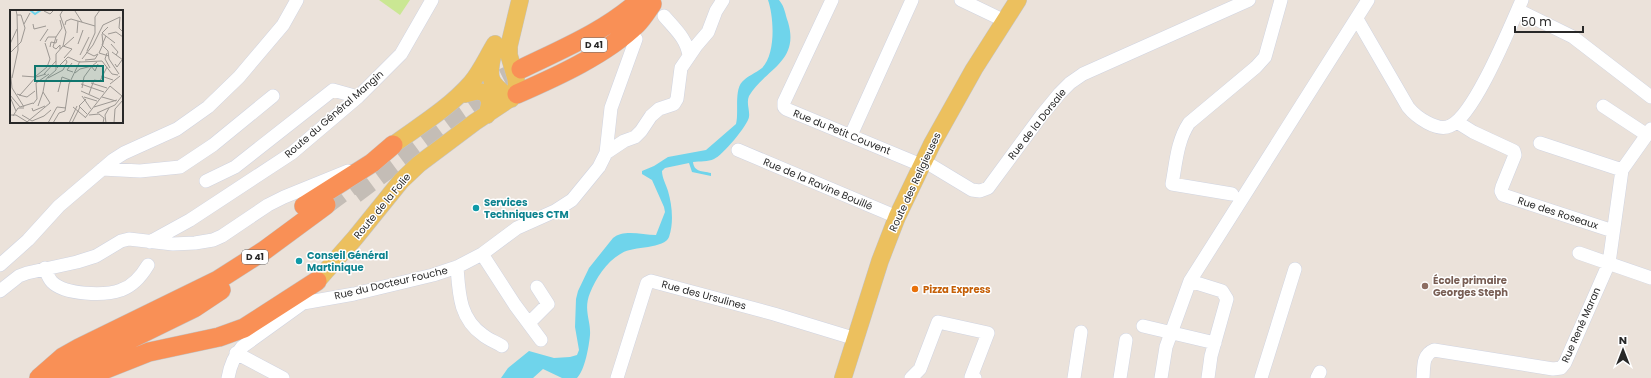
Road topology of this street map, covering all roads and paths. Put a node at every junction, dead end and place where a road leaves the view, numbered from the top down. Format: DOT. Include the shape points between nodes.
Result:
graph roads {
  1 [pos="297,0"];
  2 [pos="432,0"];
  3 [pos="512,0"];
  4 [pos="520,0"];
  5 [pos="630,0"];
  6 [pos="723,0"];
  7 [pos="832,0"];
  8 [pos="912,0"];
  9 [pos="961,0"];
  10 [pos="1018,0"];
  11 [pos="1249,0"];
  12 [pos="1281,0"];
  13 [pos="1367,0"];
  14 [pos="653,5"];
  15 [pos="1520,5"];
  16 [pos="1356,19"];
  17 [pos="1005,21"];
  18 [pos="636,39"];
  19 [pos="495,44"];
  20 [pos="689,56"];
  21 [pos="489,70"];
  22 [pos="517,80"];
  23 [pos="465,94"];
  24 [pos="273,96"];
  25 [pos="358,96"];
  26 [pos="1651,97"];
  27 [pos="1603,106"];
  28 [pos="444,107"];
  29 [pos="486,115"];
  30 [pos="1458,122"];
  31 [pos="851,135"];
  32 [pos="1649,135"];
  33 [pos="1540,143"];
  34 [pos="393,145"];
  35 [pos="738,150"];
  36 [pos="606,153"];
  37 [pos="922,163"];
  38 [pos="102,169"];
  39 [pos="1622,170"];
  40 [pos="206,180"];
  41 [pos="1232,194"];
  42 [pos="897,217"];
  43 [pos="1613,231"];
  44 [pos="150,242"];
  45 [pos="1579,253"];
  46 [pos="482,254"];
  47 [pos="1609,263"];
  48 [pos="148,264"];
  49 [pos="458,267"];
  50 [pos="45,268"];
  51 [pos="8,269"];
  52 [pos="1295,269"];
  53 [pos="1651,278"];
  54 [pos="318,281"];
  55 [pos="1190,281"];
  56 [pos="537,287"];
  57 [pos="0,291"];
  58 [pos="178,300"];
  59 [pos="283,303"];
  60 [pos="303,303"];
  61 [pos="529,323"];
  62 [pos="1143,326"];
  63 [pos="1081,332"];
  64 [pos="1171,332"];
  65 [pos="856,339"];
  66 [pos="541,340"];
  67 [pos="1126,340"];
  68 [pos="502,346"];
  69 [pos="1213,349"];
  70 [pos="236,353"];
  71 [pos="39,378"];
  72 [pos="62,378"];
  73 [pos="83,378"];
  74 [pos="228,378"];
  75 [pos="283,378"];
  76 [pos="617,378"];
  77 [pos="843,378"];
  78 [pos="911,378"];
  79 [pos="975,378"];
  80 [pos="1074,378"];
  81 [pos="1120,378"];
  82 [pos="1161,378"];
  83 [pos="1208,378"];
  84 [pos="1261,378"];
  85 [pos="1423,378"];
  1 -- 38 [label="street" via="282,25 239,77 208,107 177,129 124,152"];
  2 -- 25 [label="street, Route du Général Mangin" via="401,54"];
  3 -- 19 [label="main road"];
  4 -- 22 [label="main road" via="509,50"];
  5 -- 22 [label="highway" via="587,26"];
  6 -- 20 [label="street" via="708,32"];
  7 -- 31 [label="street, Rue du Petit Couvent" via="784,102 784,107"];
  8 -- 31 [label="street"];
  9 -- 17 [label="street"];
  10 -- 17 [label="main road, Route des Religieuses"];
  11 -- 37 [label="street, Rue de la Dorsale" via="1083,74 1070,83 1041,116 988,188 972,190"];
  12 -- 41 [label="street" via="1265,57 1188,123 1177,149 1172,184"];
  13 -- 16 [label="street"];
  14 -- 20 [label="street" via="684,40"];
  14 -- 22 [label="highway, D 41" via="621,16"];
  14 -- 22 [label="highway" via="638,23 596,55"];
  15 -- 26 [label="street" via="1573,37"];
  15 -- 30 [label="street" via="1483,85"];
  16 -- 30 [label="street" via="1413,113 1442,128"];
  16 -- 55 [label="street"];
  17 -- 37 [label="main road, Route des Religieuses" via="974,69"];
  18 -- 36 [label="street, Rue du Docteur Fouche" via="611,108"];
  19 -- 21 [label="main road"];
  19 -- 28 [label="main road" via="472,81"];
  20 -- 36 [label="street" via="681,68 674,104 659,109 635,137"];
  21 -- 22 [label="main road"];
  21 -- 22 [label="main road" via="495,86"];
  21 -- 23 [label="main road"];
  22 -- 29 [label="main road, Route de la Folie"];
  23 -- 28 [label="main road"];
  23 -- 29 [label="main road" via="477,91 486,93 490,102"];
  24 -- 38 [label="street" via="213,145 180,167 140,171"];
  25 -- 40 [label="street" via="333,90 235,167"];
  25 -- 44 [label="street, Route du Général Mangin" via="292,153 190,220"];
  27 -- 32 [label="street"];
  28 -- 34 [label="main road"];
  29 -- 54 [label="main road, Route de la Folie" via="419,164 401,181"];
  30 -- 43 [label="street, Rue des Roseaux" via="1514,152 1501,191 1503,195"];
  31 -- 37 [label="street, Rue du Petit Couvent"];
  32 -- 39 [label="street"];
  33 -- 39 [label="street"];
  34 -- 44 [label="street" via="363,164 268,205 218,238 195,243"];
  34 -- 58 [label="highway" via="372,163 293,214 245,254"];
  35 -- 42 [label="street, Rue de la Ravine Bouillé"];
  36 -- 46 [label="street, Rue du Docteur Fouche" via="599,167 572,200 555,211 517,228"];
  37 -- 42 [label="main road, Route des Religieuses"];
  38 -- 51 [label="street" via="59,206"];
  39 -- 43 [label="street"];
  42 -- 65 [label="main road, Route des Religieuses" via="880,261"];
  43 -- 47 [label="street"];
  44 -- 50 [label="street" via="128,239 96,256"];
  45 -- 47 [label="street"];
  46 -- 49 [label="street, Rue du Docteur Fouche"];
  46 -- 61 [label="street" via="514,305"];
  47 -- 53 [label="street"];
  47 -- 85 [label="street, Rue René Maran" via="1561,368 1553,369 1434,350 1425,358"];
  48 -- 50 [label="street" via="143,274 133,283 123,290 111,293 60,288 51,282"];
  49 -- 60 [label="street, Rue du Docteur Fouche" via="410,281"];
  49 -- 68 [label="street" via="459,297 466,317 483,335"];
  50 -- 51 [label="street"];
  51 -- 57 [label="street"];
  52 -- 84 [label="street"];
  54 -- 59 [label="highway"];
  54 -- 60 [label="street, Route de la Folie"];
  55 -- 64 [label="street"];
  55 -- 69 [label="street" via="1222,291 1227,299"];
  56 -- 61 [label="street" via="548,304"];
  58 -- 71 [label="highway, D 41" via="63,357"];
  58 -- 72 [label="highway, D 41" via="218,280 330,208 292,244 194,308 102,353"];
  59 -- 60 [label="highway"];
  59 -- 73 [label="highway" via="244,328 219,338 149,352"];
  60 -- 70 [label="street, Route de la Folie" via="246,343"];
  61 -- 66 [label="street"];
  62 -- 64 [label="street"];
  63 -- 80 [label="street"];
  64 -- 69 [label="street"];
  64 -- 82 [label="street"];
  65 -- 76 [label="street, Rue des Ursulines" via="774,314 651,282 647,283"];
  65 -- 77 [label="main road, Route des Religieuses"];
  67 -- 81 [label="street"];
  69 -- 83 [label="street"];
  70 -- 74 [label="street, Route de la Folie"];
  70 -- 75 [label="street"];
  78 -- 79 [label="street" via="920,369 938,322 988,333 971,376"];
}
